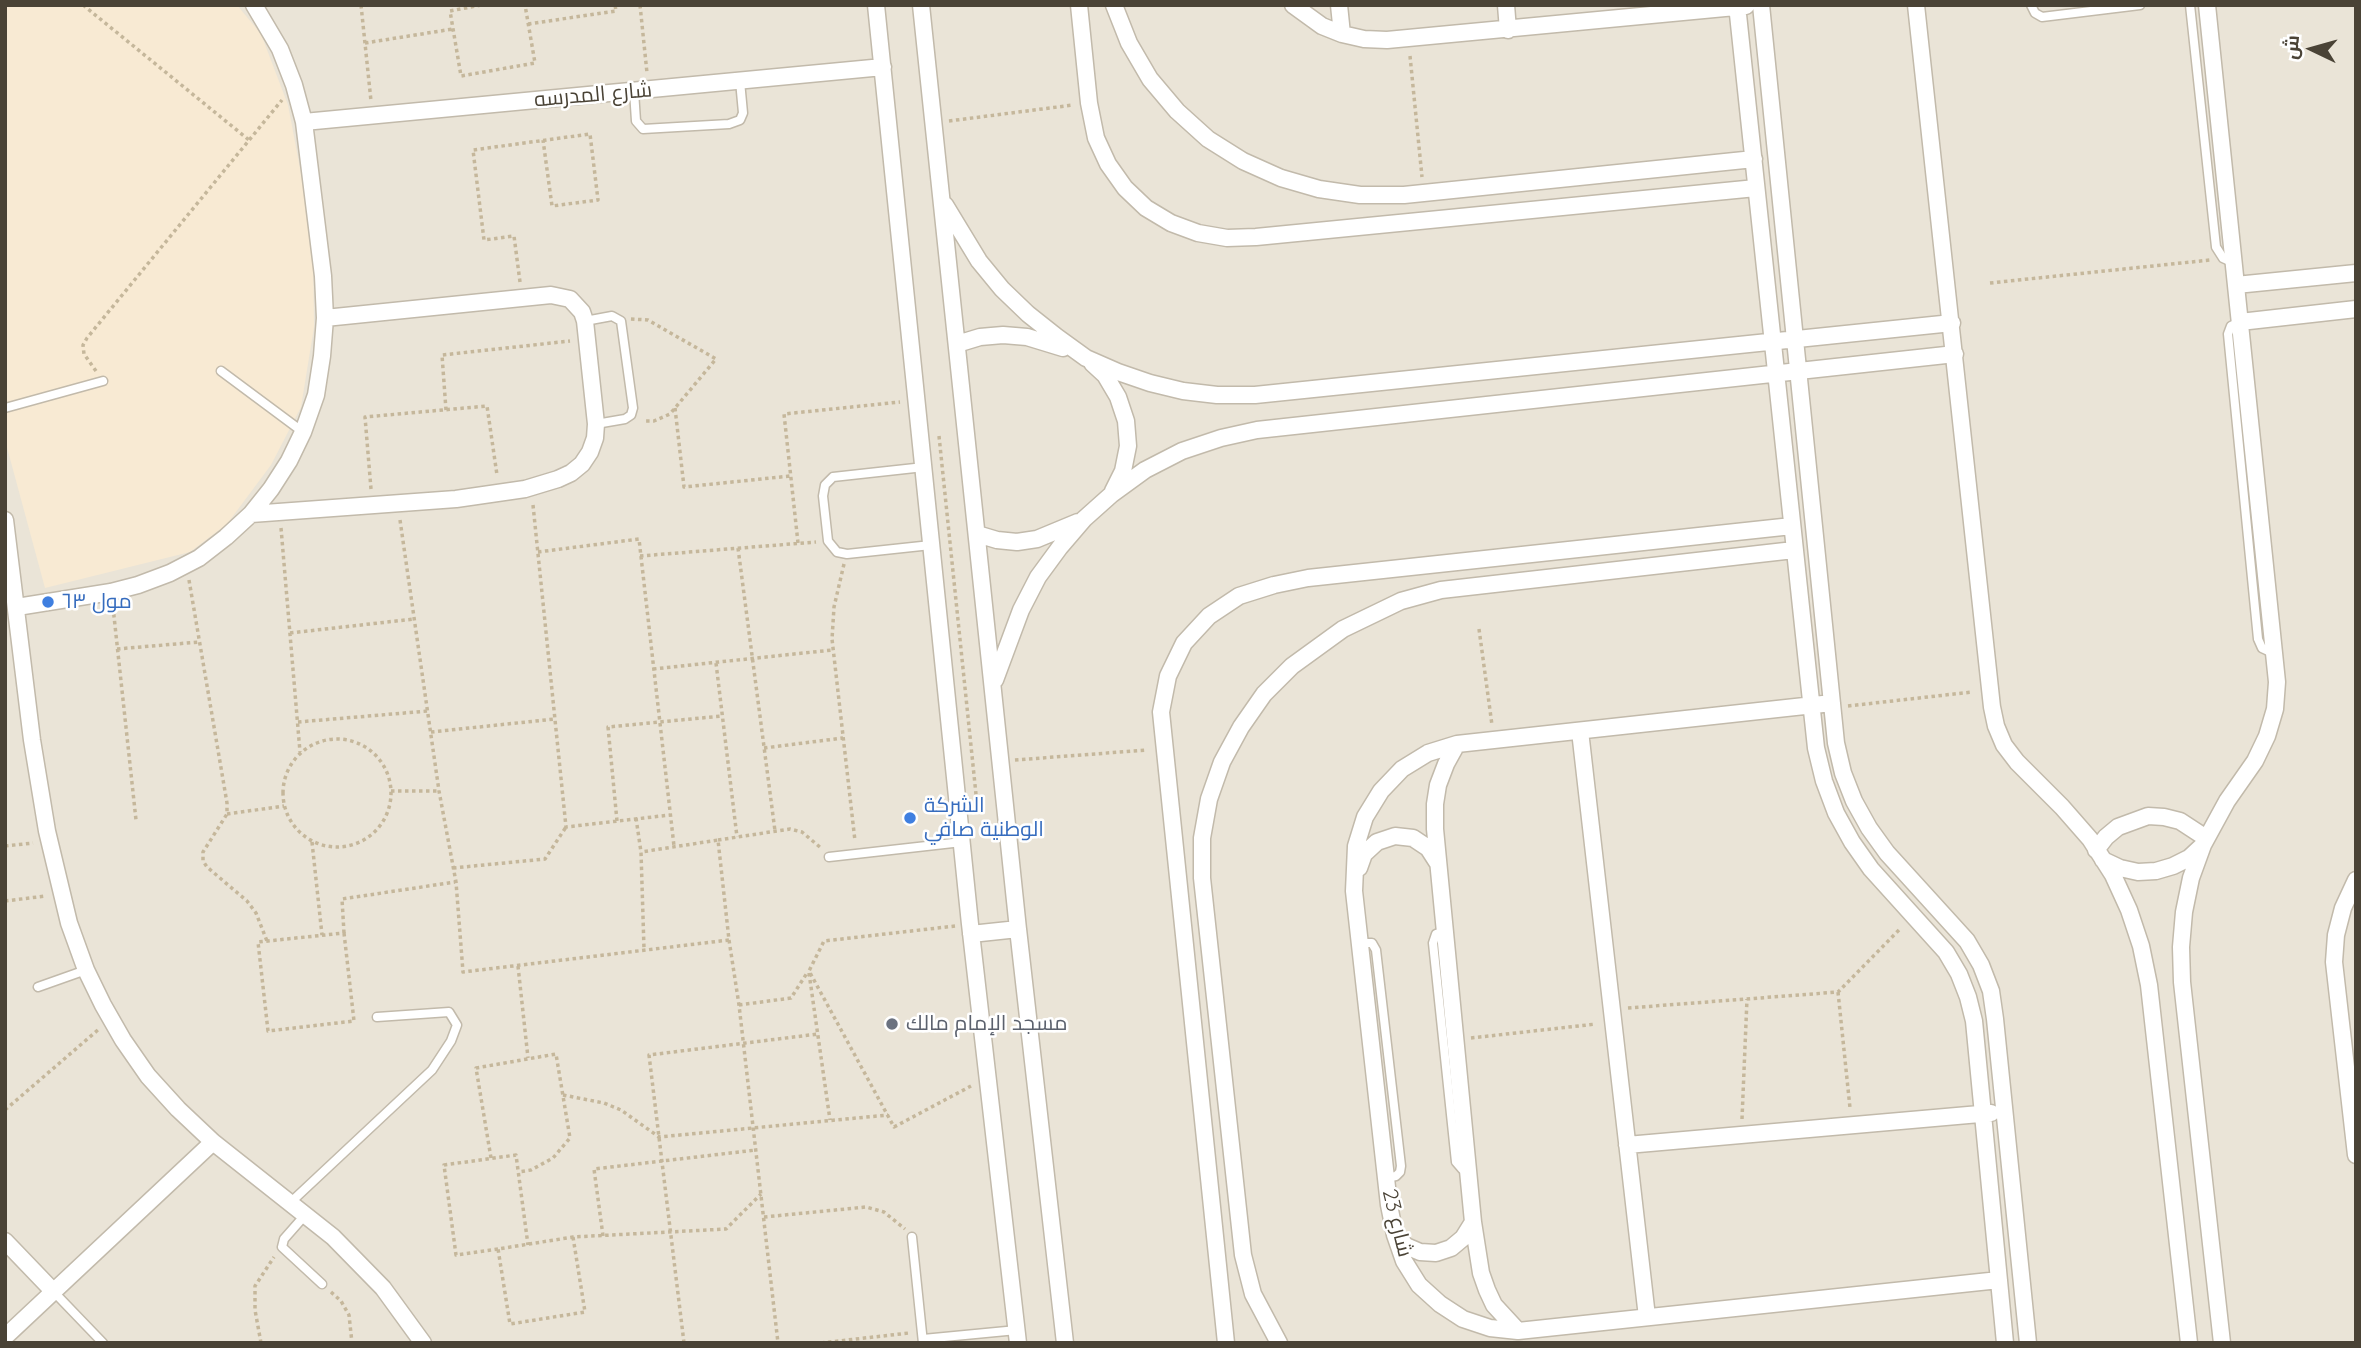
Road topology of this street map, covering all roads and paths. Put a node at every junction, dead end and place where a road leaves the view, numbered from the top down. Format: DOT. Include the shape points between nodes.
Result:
graph roads {
  1 [pos="83,5"];
  2 [pos="254,5"];
  3 [pos="361,5"];
  4 [pos="481,5"];
  5 [pos="525,5"];
  6 [pos="615,5"];
  7 [pos="640,5"];
  8 [pos="876,5"];
  9 [pos="921,5"];
  10 [pos="1079,5"];
  11 [pos="1114,5"];
  12 [pos="1293,5"];
  13 [pos="1339,5"];
  14 [pos="1506,5"];
  15 [pos="1760,5"];
  16 [pos="1916,5"];
  17 [pos="2031,5"];
  18 [pos="2140,5"];
  19 [pos="2190,5"];
  20 [pos="2207,5"];
  21 [pos="1741,6"];
  22 [pos="528,24"];
  23 [pos="453,29"];
  24 [pos="1508,30"];
  25 [pos="1342,34"];
  26 [pos="1409,40"];
  27 [pos="365,43"];
  28 [pos="883,67"];
  29 [pos="740,80"];
  30 [pos="294,85"];
  31 [pos="641,90"];
  32 [pos="1089,103"];
  33 [pos="373,115"];
  34 [pos="304,122"];
  35 [pos="933,122"];
  36 [pos="249,140"];
  37 [pos="543,141"];
  38 [pos="1754,159"];
  39 [pos="1756,188"];
  40 [pos="1424,193"];
  41 [pos="941,199"];
  42 [pos="2228,261"];
  43 [pos="2356,273"];
  44 [pos="1990,283"];
  45 [pos="2236,285"];
  46 [pos="522,298"];
  47 [pos="2356,309"];
  48 [pos="325,318"];
  49 [pos="619,318"];
  50 [pos="585,321"];
  51 [pos="2240,322"];
  52 [pos="1952,323"];
  53 [pos="587,339"];
  54 [pos="1795,340"];
  55 [pos="1773,343"];
  56 [pos="957,344"];
  57 [pos="1955,354"];
  58 [pos="1086,358"];
  59 [pos="222,371"];
  60 [pos="1798,372"];
  61 [pos="1776,374"];
  62 [pos="103,381"];
  63 [pos="917,400"];
  64 [pos="5,408"];
  65 [pos="675,408"];
  66 [pos="446,410"];
  67 [pos="631,415"];
  68 [pos="596,424"];
  69 [pos="303,432"];
  70 [pos="924,467"];
  71 [pos="790,476"];
  72 [pos="532,487"];
  73 [pos="500,493"];
  74 [pos="1112,494"];
  75 [pos="398,504"];
  76 [pos="373,505"];
  77 [pos="280,512"];
  78 [pos="251,514"];
  79 [pos="1084,519"];
  80 [pos="5,520"];
  81 [pos="1792,526"];
  82 [pos="977,534"];
  83 [pos="828,541"];
  84 [pos="798,543"];
  85 [pos="932,545"];
  86 [pos="738,548"];
  87 [pos="1794,550"];
  88 [pos="538,552"];
  89 [pos="847,554"];
  90 [pos="640,556"];
  91 [pos="187,564"];
  92 [pos="111,592"];
  93 [pos="17,607"];
  94 [pos="414,619"];
  95 [pos="1479,629"];
  96 [pos="290,633"];
  97 [pos="200,642"];
  98 [pos="117,649"];
  99 [pos="833,650"];
  100 [pos="753,659"];
  101 [pos="716,663"];
  102 [pos="653,669"];
  103 [pos="993,685"];
  104 [pos="1989,690"];
  105 [pos="1811,706"];
  106 [pos="1832,706"];
  107 [pos="428,710"];
  108 [pos="722,716"];
  109 [pos="555,719"];
  110 [pos="298,722"];
  111 [pos="659,722"];
  112 [pos="1580,731"];
  113 [pos="431,732"];
  114 [pos="843,738"];
  115 [pos="1494,740"];
  116 [pos="1457,744"];
  117 [pos="764,748"];
  118 [pos="1163,748"];
  119 [pos="300,752"];
  120 [pos="1001,762"];
  121 [pos="391,791"];
  122 [pos="439,791"];
  123 [pos="284,806"];
  124 [pos="227,814"];
  125 [pos="670,815"];
  126 [pos="636,818"];
  127 [pos="136,820"];
  128 [pos="617,821"];
  129 [pos="566,827"];
  130 [pos="775,831"];
  131 [pos="737,837"];
  132 [pos="718,840"];
  133 [pos="49,841"];
  134 [pos="312,842"];
  135 [pos="962,842"];
  136 [pos="2204,842"];
  137 [pos="5,846"];
  138 [pos="674,846"];
  139 [pos="640,852"];
  140 [pos="856,854"];
  141 [pos="2100,855"];
  142 [pos="829,856"];
  143 [pos="1438,864"];
  144 [pos="453,868"];
  145 [pos="2356,880"];
  146 [pos="456,882"];
  147 [pos="1354,891"];
  148 [pos="62,894"];
  149 [pos="5,901"];
  150 [pos="1913,915"];
  151 [pos="971,929"];
  152 [pos="1018,929"];
  153 [pos="1445,931"];
  154 [pos="344,933"];
  155 [pos="322,935"];
  156 [pos="729,940"];
  157 [pos="267,941"];
  158 [pos="644,949"];
  159 [pos="518,965"];
  160 [pos="86,970"];
  161 [pos="809,971"];
  162 [pos="38,987"];
  163 [pos="1838,992"];
  164 [pos="1747,999"];
  165 [pos="739,1005"];
  166 [pos="1613,1015"];
  167 [pos="377,1017"];
  168 [pos="111,1018"];
  169 [pos="818,1034"];
  170 [pos="1455,1040"];
  171 [pos="744,1044"];
  172 [pos="528,1058"];
  173 [pos="1221,1064"];
  174 [pos="1197,1069"];
  175 [pos="2351,1071"];
  176 [pos="988,1077"];
  177 [pos="563,1095"];
  178 [pos="5,1110"];
  179 [pos="2005,1111"];
  180 [pos="1983,1113"];
  181 [pos="888,1115"];
  182 [pos="830,1120"];
  183 [pos="1852,1125"];
  184 [pos="753,1128"];
  185 [pos="1741,1135"];
  186 [pos="659,1137"];
  187 [pos="213,1142"];
  188 [pos="1627,1145"];
  189 [pos="756,1150"];
  190 [pos="2356,1155"];
  191 [pos="491,1158"];
  192 [pos="662,1160"];
  193 [pos="1468,1170"];
  194 [pos="518,1172"];
  195 [pos="761,1194"];
  196 [pos="291,1202"];
  197 [pos="306,1214"];
  198 [pos="764,1217"];
  199 [pos="1474,1222"];
  200 [pos="670,1232"];
  201 [pos="1395,1235"];
  202 [pos="603,1236"];
  203 [pos="573,1237"];
  204 [pos="912,1237"];
  205 [pos="5,1241"];
  206 [pos="282,1244"];
  207 [pos="528,1245"];
  208 [pos="498,1249"];
  209 [pos="1999,1280"];
  210 [pos="322,1284"];
  211 [pos="54,1291"];
  212 [pos="1647,1317"];
  213 [pos="1518,1331"];
  214 [pos="1018,1336"];
  215 [pos="5,1337"];
  216 [pos="923,1338"];
  217 [pos="103,1343"];
  218 [pos="261,1343"];
  219 [pos="352,1343"];
  220 [pos="423,1343"];
  221 [pos="684,1343"];
  222 [pos="778,1343"];
  223 [pos="821,1343"];
  224 [pos="1065,1343"];
  225 [pos="1226,1343"];
  226 [pos="1279,1343"];
  227 [pos="2005,1343"];
  228 [pos="2028,1343"];
  229 [pos="2189,1343"];
  230 [pos="2222,1343"];
  1 -- 36 [label="path"];
  2 -- 30 [label="street" via="280,49"];
  3 -- 27 [label="path"];
  4 -- 23 [label="path" via="450,11"];
  5 -- 22 [label="path"];
  6 -- 22 [label="path" via="616,12"];
  7 -- 31 [label="path"];
  8 -- 28 [label="street"];
  9 -- 35 [label="street"];
  10 -- 32 [label="street"];
  11 -- 40 [label="street" via="1150,79 1197,130 1243,162 1319,189 1360,195"];
  12 -- 25 [label="street"];
  13 -- 25 [label="street"];
  14 -- 24 [label="street"];
  15 -- 54 [label="street"];
  16 -- 52 [label="street"];
  17 -- 18 [label="lane" via="2042,17"];
  19 -- 42 [label="lane" via="2216,247"];
  20 -- 42 [label="street"];
  21 -- 24 [label="street"];
  21 -- 38 [label="street"];
  22 -- 23 [label="path" via="535,63 461,76"];
  23 -- 27 [label="path"];
  24 -- 26 [label="street"];
  25 -- 26 [label="street"];
  26 -- 40 [label="path"];
  27 -- 33 [label="path"];
  28 -- 29 [label="street, شارع المدرسه"];
  28 -- 63 [label="street"];
  29 -- 31 [label="street, شارع المدرسه"];
  29 -- 31 [label="lane" via="743,113 740,120 729,124 643,129 636,121"];
  30 -- 34 [label="street"];
  30 -- 36 [label="path"];
  31 -- 33 [label="street, شارع المدرسه"];
  32 -- 35 [label="path"];
  32 -- 39 [label="street" via="1096,138 1125,188 1171,223 1227,238"];
  33 -- 34 [label="street, شارع المدرسه"];
  34 -- 48 [label="street"];
  35 -- 41 [label="street"];
  36 -- 62 [label="path" via="87,338 84,354"];
  37 -- 37 [label="path" via="590,134 598,200 552,206"];
  37 -- 46 [label="path" via="473,150 484,240 514,236"];
  38 -- 39 [label="street"];
  38 -- 40 [label="street"];
  39 -- 55 [label="street"];
  41 -- 56 [label="street"];
  41 -- 58 [label="street" via="972,251 1002,289"];
  42 -- 44 [label="path"];
  42 -- 45 [label="street"];
  43 -- 45 [label="street"];
  45 -- 51 [label="street"];
  46 -- 48 [label="street"];
  46 -- 50 [label="street" via="551,295 570,299"];
  47 -- 51 [label="street"];
  48 -- 69 [label="street" via="316,394"];
  49 -- 50 [label="lane"];
  49 -- 65 [label="path" via="648,320 716,359"];
  49 -- 67 [label="lane"];
  50 -- 53 [label="street"];
  51 -- 136 [label="street" via="2277,682 2267,736"];
  52 -- 54 [label="street"];
  52 -- 57 [label="street"];
  53 -- 66 [label="path" via="442,355"];
  53 -- 68 [label="street"];
  54 -- 55 [label="street"];
  54 -- 60 [label="street"];
  55 -- 58 [label="street" via="1255,395 1183,391"];
  55 -- 61 [label="street"];
  56 -- 58 [label="street" via="980,337 1027,337"];
  56 -- 82 [label="street"];
  57 -- 60 [label="street"];
  57 -- 104 [label="street"];
  58 -- 74 [label="street" via="1105,375 1126,421 1128,446"];
  59 -- 69 [label="lane"];
  60 -- 61 [label="street"];
  60 -- 106 [label="street"];
  61 -- 74 [label="street" via="1257,429 1182,451"];
  61 -- 81 [label="street"];
  62 -- 64 [label="lane"];
  63 -- 70 [label="street"];
  63 -- 71 [label="path" via="784,414"];
  65 -- 67 [label="path" via="654,421"];
  65 -- 71 [label="path" via="684,487"];
  66 -- 73 [label="path" via="487,406"];
  66 -- 76 [label="path" via="365,417"];
  67 -- 68 [label="lane"];
  68 -- 72 [label="street" via="590,452 582,464 558,479"];
  69 -- 78 [label="street" via="289,461"];
  70 -- 83 [label="lane" via="828,480 823,491"];
  70 -- 85 [label="street"];
  71 -- 84 [label="path"];
  72 -- 73 [label="street"];
  72 -- 88 [label="path"];
  73 -- 75 [label="street"];
  74 -- 79 [label="street"];
  75 -- 76 [label="street"];
  75 -- 94 [label="path"];
  76 -- 77 [label="street"];
  77 -- 78 [label="street"];
  77 -- 96 [label="path"];
  78 -- 91 [label="street"];
  79 -- 82 [label="street" via="1037,539 1007,541"];
  79 -- 103 [label="street" via="1038,577"];
  80 -- 93 [label="street"];
  81 -- 87 [label="street"];
  81 -- 118 [label="street" via="1308,578 1239,596 1209,616 1184,643 1168,676 1163,700"];
  82 -- 103 [label="street"];
  83 -- 84 [label="path"];
  83 -- 89 [label="lane" via="837,552"];
  84 -- 86 [label="path"];
  85 -- 89 [label="lane"];
  85 -- 135 [label="street"];
  86 -- 90 [label="path"];
  86 -- 100 [label="path"];
  87 -- 105 [label="street"];
  87 -- 173 [label="street" via="1441,590 1372,613 1292,666 1264,694 1228,750 1209,799 1202,838"];
  88 -- 90 [label="path" via="639,539"];
  88 -- 109 [label="path"];
  89 -- 99 [label="path" via="832,621"];
  90 -- 102 [label="path"];
  91 -- 92 [label="street" via="138,586"];
  91 -- 97 [label="path"];
  92 -- 93 [label="street"];
  92 -- 98 [label="path"];
  93 -- 133 [label="street" via="33,751"];
  94 -- 96 [label="path"];
  94 -- 107 [label="path"];
  95 -- 115 [label="path"];
  96 -- 110 [label="path"];
  97 -- 98 [label="path"];
  97 -- 124 [label="path"];
  98 -- 127 [label="path"];
  99 -- 100 [label="path"];
  99 -- 114 [label="path"];
  100 -- 101 [label="path"];
  100 -- 117 [label="path"];
  101 -- 102 [label="path"];
  101 -- 108 [label="path"];
  102 -- 111 [label="path"];
  103 -- 120 [label="street"];
  104 -- 106 [label="path"];
  104 -- 141 [label="street" via="2004,745"];
  105 -- 106 [label="street, شارع 23"];
  105 -- 112 [label="street, شارع 23"];
  105 -- 150 [label="street" via="1816,748 1836,813 1871,869"];
  106 -- 179 [label="street" via="1843,773 1869,828 1967,941 1981,965 1991,991"];
  107 -- 110 [label="path"];
  107 -- 113 [label="path"];
  108 -- 111 [label="path"];
  108 -- 131 [label="path"];
  109 -- 113 [label="path"];
  109 -- 129 [label="path"];
  110 -- 119 [label="path"];
  111 -- 125 [label="path"];
  111 -- 128 [label="path" via="608,727"];
  112 -- 115 [label="street, شارع 23"];
  112 -- 166 [label="street"];
  113 -- 122 [label="path"];
  114 -- 117 [label="path"];
  114 -- 140 [label="path"];
  115 -- 116 [label="street, شارع 23"];
  116 -- 143 [label="street" via="1438,785"];
  116 -- 147 [label="street, شارع 23" via="1428,753 1402,769 1381,791 1365,817 1356,846"];
  117 -- 130 [label="path"];
  118 -- 120 [label="path"];
  118 -- 174 [label="street"];
  119 -- 121 [label="path" via="334,738 358,743 378,757"];
  119 -- 123 [label="path" via="284,783"];
  120 -- 152 [label="street"];
  121 -- 122 [label="path"];
  121 -- 134 [label="path" via="386,816 371,835 336,848"];
  122 -- 144 [label="path"];
  123 -- 124 [label="path"];
  123 -- 134 [label="path" via="294,827"];
  124 -- 157 [label="path" via="202,852 203,861 247,901"];
  125 -- 126 [label="path"];
  125 -- 138 [label="path"];
  126 -- 128 [label="path"];
  126 -- 139 [label="path"];
  128 -- 129 [label="path"];
  129 -- 144 [label="path" via="545,859"];
  130 -- 131 [label="path"];
  130 -- 142 [label="path" via="802,832"];
  131 -- 132 [label="path"];
  132 -- 138 [label="path"];
  132 -- 156 [label="path"];
  133 -- 137 [label="path"];
  133 -- 148 [label="street"];
  134 -- 155 [label="path"];
  135 -- 140 [label="lane"];
  135 -- 151 [label="street"];
  136 -- 141 [label="street" via="2181,862 2156,871 2129,870"];
  136 -- 141 [label="street" via="2180,821 2148,816 2118,827 2106,837"];
  136 -- 230 [label="street" via="2184,912 2182,982"];
  138 -- 139 [label="path"];
  139 -- 158 [label="path"];
  140 -- 142 [label="lane"];
  141 -- 229 [label="street" via="2129,910 2149,985"];
  143 -- 147 [label="street" via="1428,848 1413,838 1395,836 1377,842 1364,854"];
  143 -- 153 [label="street"];
  144 -- 146 [label="path"];
  145 -- 175 [label="street" via="2336,934 2334,962"];
  146 -- 154 [label="path" via="342,899"];
  146 -- 159 [label="path" via="463,972"];
  147 -- 201 [label="street, شارع 23"];
  148 -- 149 [label="path"];
  148 -- 160 [label="street"];
  150 -- 163 [label="path"];
  150 -- 180 [label="street" via="1946,952 1969,997"];
  151 -- 152 [label="street"];
  151 -- 161 [label="path" via="824,941"];
  151 -- 176 [label="street"];
  152 -- 224 [label="street"];
  153 -- 170 [label="street"];
  153 -- 193 [label="lane" via="1436,934 1433,943 1456,1162"];
  154 -- 155 [label="path"];
  154 -- 157 [label="path" via="354,1021 268,1031 258,942"];
  155 -- 157 [label="path"];
  156 -- 158 [label="path"];
  156 -- 165 [label="path"];
  158 -- 159 [label="path"];
  159 -- 172 [label="path"];
  160 -- 162 [label="lane"];
  160 -- 168 [label="street"];
  161 -- 165 [label="path" via="791,998"];
  161 -- 169 [label="path"];
  161 -- 181 [label="path"];
  163 -- 164 [label="path"];
  163 -- 183 [label="path"];
  164 -- 166 [label="path"];
  164 -- 185 [label="path"];
  165 -- 171 [label="path"];
  166 -- 170 [label="path"];
  166 -- 188 [label="street"];
  167 -- 196 [label="lane" via="449,1012 457,1025 432,1070"];
  168 -- 178 [label="path"];
  168 -- 187 [label="street" via="148,1076"];
  169 -- 171 [label="path"];
  169 -- 182 [label="path"];
  170 -- 193 [label="street"];
  171 -- 184 [label="path"];
  171 -- 186 [label="path" via="649,1055"];
  172 -- 177 [label="path" via="556,1054"];
  172 -- 191 [label="path" via="476,1068"];
  173 -- 174 [label="street"];
  173 -- 226 [label="street" via="1243,1255 1253,1294"];
  174 -- 225 [label="street"];
  175 -- 190 [label="street"];
  176 -- 181 [label="path" via="894,1127"];
  176 -- 214 [label="street"];
  177 -- 186 [label="path" via="604,1102"];
  177 -- 194 [label="path" via="570,1138 553,1158"];
  179 -- 180 [label="street"];
  179 -- 228 [label="street"];
  180 -- 183 [label="street"];
  180 -- 209 [label="street"];
  181 -- 182 [label="path"];
  182 -- 184 [label="path"];
  183 -- 185 [label="street"];
  184 -- 186 [label="path"];
  184 -- 189 [label="path"];
  185 -- 188 [label="street"];
  186 -- 192 [label="path"];
  187 -- 196 [label="street"];
  187 -- 211 [label="street"];
  188 -- 212 [label="street"];
  189 -- 192 [label="path"];
  189 -- 195 [label="path"];
  191 -- 194 [label="path" via="516,1155"];
  191 -- 208 [label="path" via="444,1165 456,1255"];
  192 -- 200 [label="path"];
  192 -- 202 [label="path" via="594,1169"];
  193 -- 199 [label="street"];
  194 -- 207 [label="path"];
  195 -- 198 [label="path"];
  195 -- 200 [label="path" via="726,1229"];
  196 -- 197 [label="street"];
  197 -- 206 [label="lane"];
  197 -- 220 [label="street" via="359,1262"];
  198 -- 204 [label="path" via="866,1207 884,1212"];
  198 -- 222 [label="path"];
  199 -- 201 [label="street" via="1451,1248 1436,1253 1406,1246"];
  199 -- 213 [label="street" via="1487,1290"];
  200 -- 202 [label="path"];
  200 -- 221 [label="path"];
  201 -- 213 [label="street, شارع 23" via="1419,1285 1440,1304 1463,1319"];
  202 -- 203 [label="path"];
  203 -- 207 [label="path"];
  203 -- 208 [label="path" via="585,1312 510,1324"];
  204 -- 216 [label="lane"];
  205 -- 211 [label="street"];
  206 -- 210 [label="lane" via="286,1253"];
  206 -- 218 [label="path" via="255,1286"];
  207 -- 208 [label="path"];
  209 -- 212 [label="street, شارع 23"];
  209 -- 227 [label="street"];
  210 -- 219 [label="path" via="346,1308"];
  211 -- 215 [label="street"];
  211 -- 217 [label="lane"];
  212 -- 213 [label="street, شارع 23"];
  214 -- 216 [label="lane"];
  216 -- 223 [label="path"];
}
